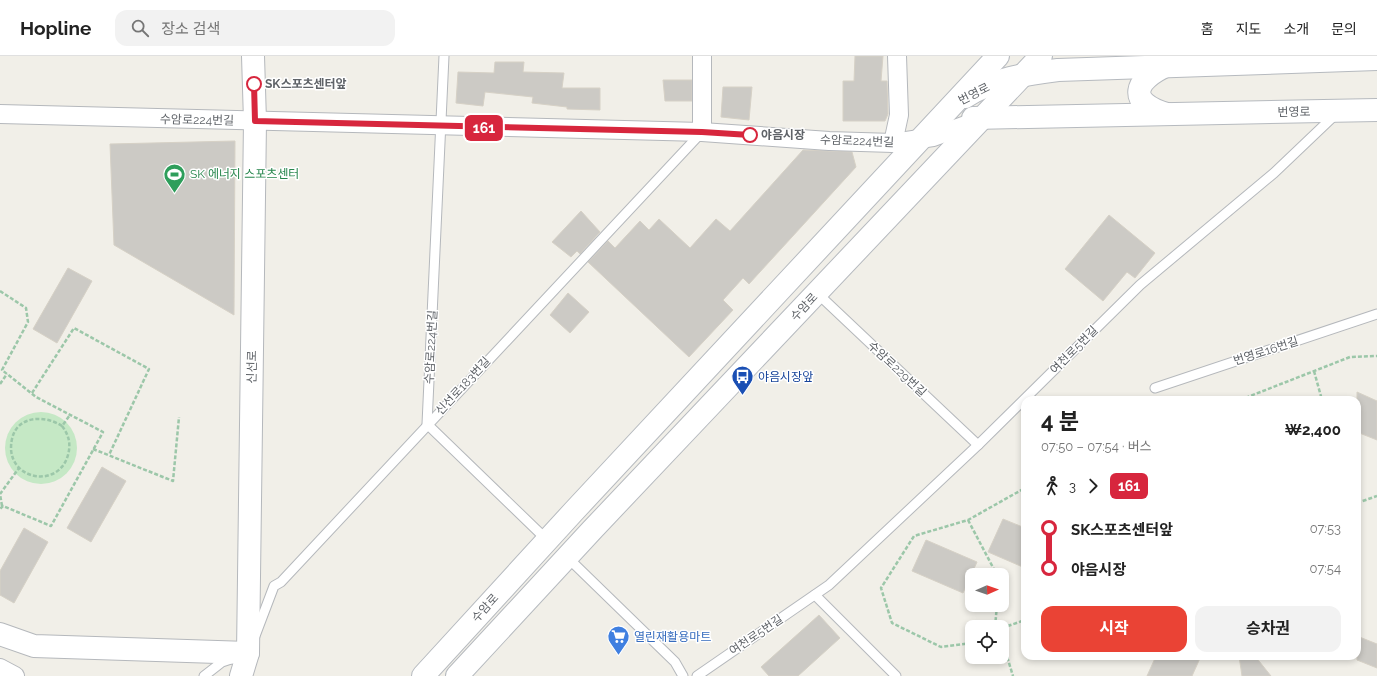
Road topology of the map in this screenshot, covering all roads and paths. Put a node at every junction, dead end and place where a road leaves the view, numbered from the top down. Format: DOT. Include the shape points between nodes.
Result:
graph roads {
  1 [pos="254,56"];
  2 [pos="444,56"];
  3 [pos="702,56"];
  4 [pos="897,56"];
  5 [pos="998,56"];
  6 [pos="1041,56"];
  7 [pos="1270,56"];
  8 [pos="1377,59"];
  9 [pos="1307,61"];
  10 [pos="1169,65"];
  11 [pos="1023,74"];
  12 [pos="952,105"];
  13 [pos="1377,110"];
  14 [pos="1340,111"];
  15 [pos="0,114"];
  16 [pos="1170,115"];
  17 [pos="980,119"];
  18 [pos="255,121"];
  19 [pos="441,127"];
  20 [pos="702,132"];
  21 [pos="918,141"];
  22 [pos="893,143"];
  23 [pos="0,291"];
  24 [pos="816,293"];
  25 [pos="1377,314"];
  26 [pos="1377,356"];
  27 [pos="1314,372"];
  28 [pos="7,374"];
  29 [pos="0,384"];
  30 [pos="1155,388"];
  31 [pos="32,393"];
  32 [pos="1028,396"];
  33 [pos="1251,396"];
  34 [pos="1321,396"];
  35 [pos="1021,403"];
  36 [pos="70,415"];
  37 [pos="179,417"];
  38 [pos="427,424"];
  39 [pos="62,426"];
  40 [pos="978,445"];
  41 [pos="94,449"];
  42 [pos="109,455"];
  43 [pos="19,468"];
  44 [pos="1021,490"];
  45 [pos="1377,496"];
  46 [pos="1361,502"];
  47 [pos="2,506"];
  48 [pos="0,510"];
  49 [pos="968,520"];
  50 [pos="547,540"];
  51 [pos="567,557"];
  52 [pos="992,568"];
  53 [pos="815,595"];
  54 [pos="1021,621"];
  55 [pos="1009,626"];
  56 [pos="0,634"];
  57 [pos="965,644"];
  58 [pos="248,654"];
  59 [pos="1009,663"];
  60 [pos="0,668"];
  61 [pos="15,676"];
  62 [pos="204,676"];
  63 [pos="240,676"];
  64 [pos="423,676"];
  65 [pos="457,676"];
  66 [pos="683,676"];
  67 [pos="696,676"];
  68 [pos="896,676"];
  69 [pos="1013,676"];
  1 -- 18 [label="main road, 신선로"];
  2 -- 19 [label="lane"];
  3 -- 20 [label="street"];
  4 -- 22 [label="street" via="899,115"];
  5 -- 12 [label="main road, 수암로"];
  6 -- 11 [label="main road, 수암로"];
  7 -- 9 [label="main road"];
  8 -- 9 [label="main road, 번영로"];
  9 -- 10 [label="main road, 번영로"];
  10 -- 11 [label="main road, 번영로"];
  10 -- 16 [label="main road" via="1148,76 1142,82 1139,91 1146,105"];
  11 -- 12 [label="main road, 번영로" via="987,86"];
  11 -- 17 [label="main road, 수암로"];
  12 -- 17 [label="main road, 번영로" via="962,114"];
  12 -- 21 [label="main road, 수암로"];
  13 -- 14 [label="main road, 번영로"];
  14 -- 16 [label="main road, 번영로"];
  14 -- 32 [label="lane, 여천로5번길" via="1274,173 1140,285"];
  15 -- 18 [label="street, 수암로224번길"];
  16 -- 17 [label="main road, 번영로"];
  17 -- 21 [label="street, 수암로224번길" via="949,133"];
  17 -- 24 [label="main road, 수암로"];
  18 -- 19 [label="street, 수암로224번길"];
  18 -- 58 [label="main road, 신선로"];
  19 -- 20 [label="street, 수암로224번길"];
  19 -- 38 [label="lane, 수암로224번길"];
  20 -- 22 [label="street, 수암로224번길"];
  20 -- 38 [label="lane, 신선로183번길"];
  21 -- 22 [label="street, 수암로224번길"];
  21 -- 50 [label="main road, 수암로"];
  23 -- 28 [label="path" via="26,308 28,322 2,370"];
  24 -- 40 [label="lane, 수암로229번길"];
  24 -- 51 [label="main road, 수암로"];
  25 -- 30 [label="lane, 번영로16번길"];
  26 -- 27 [label="path" via="1350,357"];
  27 -- 33 [label="path"];
  27 -- 34 [label="path"];
  28 -- 29 [label="path"];
  28 -- 31 [label="path"];
  31 -- 36 [label="path"];
  31 -- 42 [label="path" via="74,328 149,369"];
  35 -- 40 [label="lane, 여천로5번길"];
  36 -- 39 [label="path"];
  36 -- 41 [label="path" via="103,432"];
  37 -- 42 [label="path" via="173,481"];
  38 -- 50 [label="lane"];
  38 -- 58 [label="lane, 신선로183번길" via="281,582 274,586"];
  39 -- 43 [label="path" via="68,436 70,448 60,468 51,474 38,476 27,474"];
  39 -- 43 [label="path" via="43,418 19,426 12,437 10,448 14,462"];
  40 -- 53 [label="lane, 여천로5번길" via="829,585"];
  41 -- 42 [label="path"];
  41 -- 47 [label="path" via="50,526"];
  43 -- 47 [label="path" via="0,494"];
  44 -- 49 [label="path"];
  45 -- 46 [label="path"];
  47 -- 48 [label="path"];
  49 -- 52 [label="path"];
  49 -- 57 [label="path" via="914,536 881,588 892,623 941,647"];
  50 -- 64 [label="main road, 수암로"];
  51 -- 65 [label="main road, 수암로"];
  51 -- 66 [label="lane" via="675,662"];
  53 -- 67 [label="lane, 여천로5번길"];
  53 -- 68 [label="lane"];
  54 -- 55 [label="path"];
  56 -- 58 [label="main road" via="34,646"];
  58 -- 62 [label="lane" via="222,662"];
  58 -- 63 [label="main road, 신선로"];
  59 -- 69 [label="path"];
  60 -- 61 [label="street"];
}
